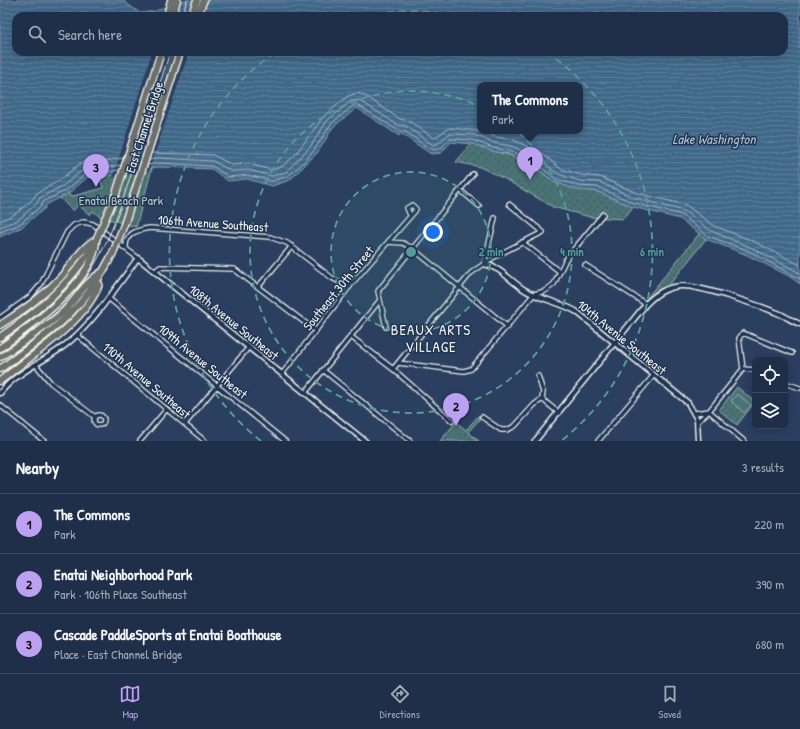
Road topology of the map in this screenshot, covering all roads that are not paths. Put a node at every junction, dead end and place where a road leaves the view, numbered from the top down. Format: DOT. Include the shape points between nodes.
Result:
graph roads {
  1 [pos="171,0"];
  2 [pos="177,0"];
  3 [pos="197,0"];
  4 [pos="204,0"];
  5 [pos="168,12"];
  6 [pos="173,12"];
  7 [pos="192,12"];
  8 [pos="199,12"];
  9 [pos="159,56"];
  10 [pos="180,56"];
  11 [pos="473,174"];
  12 [pos="460,190"];
  13 [pos="509,204"];
  14 [pos="479,206"];
  15 [pos="603,214"];
  16 [pos="410,215"];
  17 [pos="495,218"];
  18 [pos="388,242"];
  19 [pos="522,242"];
  20 [pos="95,243"];
  21 [pos="292,246"];
  22 [pos="126,248"];
  23 [pos="412,248"];
  24 [pos="138,258"];
  25 [pos="484,264"];
  26 [pos="585,265"];
  27 [pos="155,271"];
  28 [pos="103,272"];
  29 [pos="560,272"];
  30 [pos="354,281"];
  31 [pos="343,284"];
  32 [pos="459,286"];
  33 [pos="258,287"];
  34 [pos="350,287"];
  35 [pos="534,294"];
  36 [pos="108,298"];
  37 [pos="380,300"];
  38 [pos="646,304"];
  39 [pos="0,318"];
  40 [pos="800,324"];
  41 [pos="0,325"];
  42 [pos="386,327"];
  43 [pos="508,327"];
  44 [pos="316,331"];
  45 [pos="77,335"];
  46 [pos="350,336"];
  47 [pos="0,337"];
  48 [pos="615,343"];
  49 [pos="249,347"];
  50 [pos="0,348"];
  51 [pos="792,353"];
  52 [pos="0,357"];
  53 [pos="398,363"];
  54 [pos="36,365"];
  55 [pos="0,369"];
  56 [pos="743,369"];
  57 [pos="323,370"];
  58 [pos="393,370"];
  59 [pos="752,370"];
  60 [pos="282,374"];
  61 [pos="654,375"];
  62 [pos="538,376"];
  63 [pos="0,382"];
  64 [pos="788,384"];
  65 [pos="217,385"];
  66 [pos="800,388"];
  67 [pos="0,393"];
  68 [pos="305,393"];
  69 [pos="542,399"];
  70 [pos="0,406"];
  71 [pos="166,410"];
  72 [pos="709,411"];
  73 [pos="559,413"];
  74 [pos="695,414"];
  75 [pos="95,417"];
  76 [pos="482,417"];
  77 [pos="452,421"];
  78 [pos="698,422"];
  79 [pos="185,424"];
  80 [pos="203,440"];
  81 [pos="362,440"];
  82 [pos="44,441"];
  83 [pos="140,441"];
  84 [pos="285,441"];
  85 [pos="410,441"];
  86 [pos="535,441"];
  87 [pos="598,441"];
  88 [pos="698,441"];
  89 [pos="744,441"];
  1 -- 5 [label="highway"];
  2 -- 6 [label="highway"];
  3 -- 7 [label="highway"];
  4 -- 8 [label="highway"];
  9 -- 20 [label="highway, East Channel Bridge, bridge" via="116,194"];
  10 -- 28 [label="highway, East Channel Bridge, bridge" via="119,238"];
  11 -- 12 [label="street"];
  12 -- 14 [label="street"];
  12 -- 23 [label="street"];
  13 -- 19 [label="street" via="544,232"];
  15 -- 29 [label="street" via="569,254"];
  16 -- 18 [label="street, Southeast 30th Street"];
  17 -- 25 [label="street"];
  18 -- 23 [label="street" via="403,243"];
  18 -- 30 [label="street, Southeast 30th Street"];
  19 -- 25 [label="street"];
  19 -- 29 [label="street"];
  20 -- 41 [label="highway" via="49,289"];
  20 -- 47 [label="highway" via="82,264 54,296"];
  20 -- 50 [label="highway" via="86,267 60,300 36,322"];
  21 -- 22 [label="street, 106th Avenue Southeast" via="270,237 150,228 140,229 131,234 126,242"];
  21 -- 31 [label="street, 106th Avenue Southeast"];
  21 -- 33 [label="street"];
  22 -- 24 [label="street, 108th Avenue Southeast"];
  22 -- 39 [label="street, 108th Avenue Southeast" via="98,226 88,222 78,223 69,228 38,288"];
  23 -- 32 [label="street"];
  23 -- 37 [label="street" via="378,291"];
  24 -- 27 [label="street, 108th Avenue Southeast"];
  24 -- 36 [label="street"];
  25 -- 32 [label="street"];
  25 -- 35 [label="street, 104th Avenue Southeast" via="494,267"];
  26 -- 38 [label="street"];
  27 -- 33 [label="street" via="160,267 234,269"];
  27 -- 49 [label="street, 108th Avenue Southeast"];
  28 -- 52 [label="highway" via="93,278 58,316"];
  28 -- 55 [label="highway" via="84,300 65,319"];
  28 -- 63 [label="highway" via="96,291 71,323"];
  29 -- 35 [label="street" via="554,284 545,291"];
  30 -- 31 [label="street"];
  30 -- 34 [label="street, Southeast 30th Street"];
  31 -- 34 [label="street, 106th Avenue Southeast"];
  32 -- 43 [label="street"];
  32 -- 53 [label="street"];
  33 -- 44 [label="street"];
  34 -- 44 [label="street, Southeast 30th Street"];
  35 -- 43 [label="street"];
  35 -- 48 [label="street, 104th Avenue Southeast" via="572,309"];
  36 -- 45 [label="street"];
  36 -- 65 [label="street, 109th Avenue Southeast"];
  37 -- 42 [label="street"];
  37 -- 46 [label="street"];
  38 -- 40 [label="street" via="658,294 688,286 776,312"];
  38 -- 48 [label="street"];
  43 -- 53 [label="street" via="466,372"];
  44 -- 60 [label="street, Southeast 30th Street"];
  45 -- 54 [label="street"];
  45 -- 71 [label="street, 110th Avenue Southeast"];
  46 -- 57 [label="street"];
  46 -- 58 [label="street"];
  48 -- 61 [label="street, 104th Avenue Southeast"];
  48 -- 73 [label="street"];
  49 -- 60 [label="street, 108th Avenue Southeast"];
  49 -- 65 [label="street"];
  51 -- 56 [label="street" via="743,333 738,338"];
  53 -- 58 [label="street"];
  54 -- 67 [label="street" via="19,375"];
  54 -- 75 [label="street" via="45,378"];
  56 -- 59 [label="street"];
  56 -- 72 [label="street"];
  57 -- 68 [label="street"];
  57 -- 85 [label="street"];
  58 -- 77 [label="street"];
  60 -- 68 [label="street, 108th Avenue Southeast"];
  61 -- 74 [label="street, 104th Avenue Southeast" via="688,403"];
  61 -- 87 [label="street"];
  62 -- 69 [label="street" via="543,392"];
  64 -- 66 [label="street"];
  65 -- 79 [label="street"];
  65 -- 84 [label="street, 109th Avenue Southeast"];
  68 -- 81 [label="street, 108th Avenue Southeast"];
  69 -- 73 [label="street"];
  69 -- 76 [label="street" via="515,426 507,430 498,429"];
  70 -- 82 [label="street"];
  71 -- 79 [label="street, 110th Avenue Southeast"];
  71 -- 83 [label="street"];
  72 -- 74 [label="street"];
  72 -- 78 [label="street"];
  72 -- 89 [label="street"];
  73 -- 86 [label="street"];
  74 -- 78 [label="street, 104th Avenue Southeast"];
  78 -- 88 [label="street, 104th Avenue Southeast"];
  79 -- 80 [label="street, 110th Avenue Southeast"];
}
